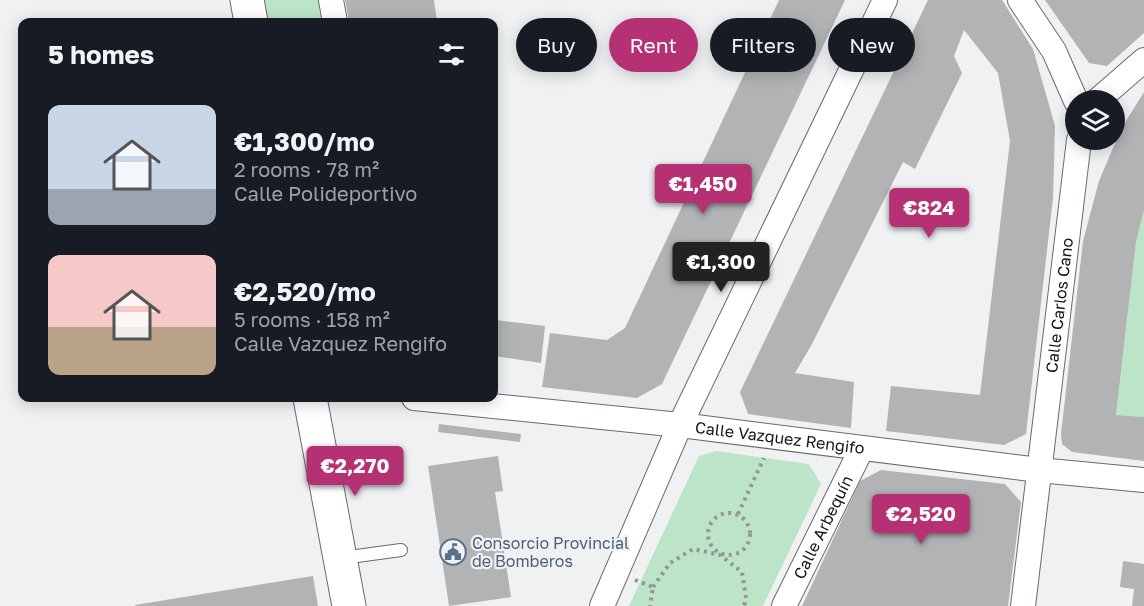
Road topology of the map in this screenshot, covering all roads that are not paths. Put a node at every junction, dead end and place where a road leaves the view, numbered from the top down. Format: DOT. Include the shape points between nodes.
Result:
graph roads {
  1 [pos="247,0"];
  2 [pos="331,0"];
  3 [pos="885,0"];
  4 [pos="1020,0"];
  5 [pos="250,18"];
  6 [pos="334,18"];
  7 [pos="1144,60"];
  8 [pos="1071,90"];
  9 [pos="1110,90"];
  10 [pos="1078,150"];
  11 [pos="311,402"];
  12 [pos="453,402"];
  13 [pos="680,425"];
  14 [pos="862,448"];
  15 [pos="1039,470"];
  16 [pos="1144,480"];
  17 [pos="401,550"];
  18 [pos="341,558"];
  19 [pos="349,606"];
  20 [pos="602,606"];
  21 [pos="784,606"];
  22 [pos="1023,606"];
  1 -- 5 [label="street"];
  2 -- 6 [label="street"];
  3 -- 13 [label="street"];
  4 -- 8 [label="street" via="1053,51"];
  7 -- 9 [label="street"];
  10 -- 15 [label="street, Calle Carlos Cano"];
  11 -- 18 [label="street"];
  12 -- 13 [label="street, Calle Vazquez Rengifo"];
  13 -- 14 [label="street, Calle Vazquez Rengifo"];
  13 -- 20 [label="street"];
  14 -- 15 [label="street, Calle Vazquez Rengifo"];
  14 -- 21 [label="street, Calle Arbequín"];
  15 -- 16 [label="street, Calle Vazquez Rengifo"];
  15 -- 22 [label="street, Calle Carlos Cano"];
  17 -- 18 [label="lane"];
  18 -- 19 [label="street"];
}
